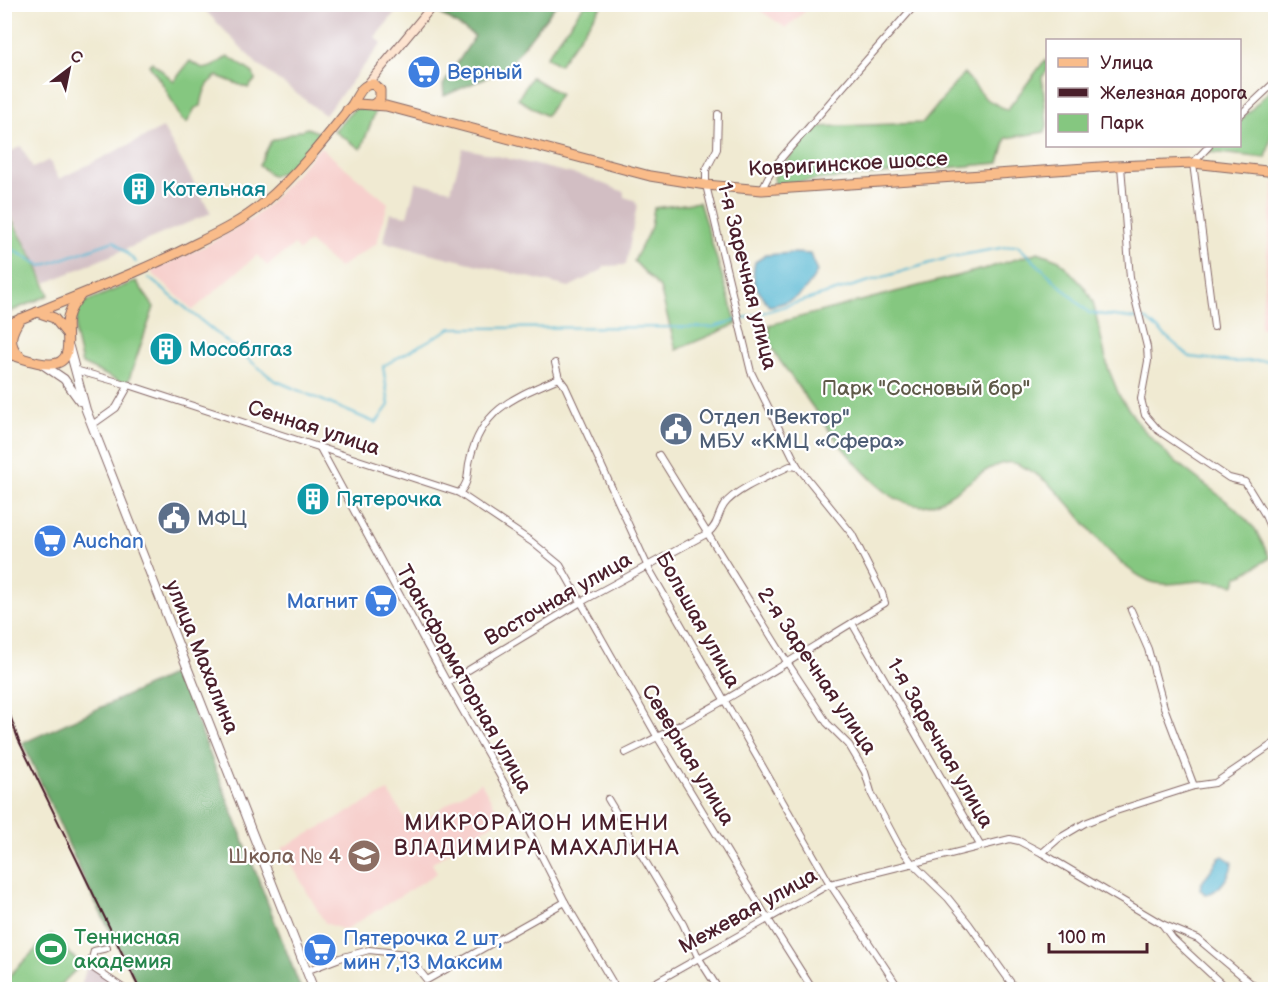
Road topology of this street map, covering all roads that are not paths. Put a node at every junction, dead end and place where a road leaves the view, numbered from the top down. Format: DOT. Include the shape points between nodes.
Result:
graph roads {
  1 [pos="434,4"];
  2 [pos="916,4"];
  3 [pos="385,65"];
  4 [pos="1275,81"];
  5 [pos="367,84"];
  6 [pos="360,93"];
  7 [pos="380,93"];
  8 [pos="369,104"];
  9 [pos="396,109"];
  10 [pos="347,110"];
  11 [pos="1241,113"];
  12 [pos="718,114"];
  13 [pos="1208,147"];
  14 [pos="1275,159"];
  15 [pos="1193,163"];
  16 [pos="1121,166"];
  17 [pos="1274,171"];
  18 [pos="706,185"];
  19 [pos="762,190"];
  20 [pos="82,294"];
  21 [pos="37,312"];
  22 [pos="20,319"];
  23 [pos="4,326"];
  24 [pos="1214,327"];
  25 [pos="67,334"];
  26 [pos="69,347"];
  27 [pos="4,353"];
  28 [pos="20,356"];
  29 [pos="40,363"];
  30 [pos="555,363"];
  31 [pos="75,370"];
  32 [pos="559,378"];
  33 [pos="129,385"];
  34 [pos="86,410"];
  35 [pos="92,425"];
  36 [pos="319,446"];
  37 [pos="659,455"];
  38 [pos="798,467"];
  39 [pos="459,493"];
  40 [pos="708,533"];
  41 [pos="1275,541"];
  42 [pos="531,542"];
  43 [pos="648,567"];
  44 [pos="581,602"];
  45 [pos="1131,609"];
  46 [pos="852,623"];
  47 [pos="787,662"];
  48 [pos="447,683"];
  49 [pos="725,700"];
  50 [pos="658,738"];
  51 [pos="1275,742"];
  52 [pos="626,753"];
  53 [pos="1194,786"];
  54 [pos="608,799"];
  55 [pos="980,845"];
  56 [pos="1042,853"];
  57 [pos="912,863"];
  58 [pos="830,884"];
  59 [pos="565,902"];
  60 [pos="768,919"];
  61 [pos="1162,924"];
  62 [pos="106,948"];
  63 [pos="698,957"];
  64 [pos="306,971"];
  65 [pos="1014,987"];
  66 [pos="643,989"];
  67 [pos="126,990"];
  68 [pos="314,990"];
  69 [pos="617,990"];
  70 [pos="718,990"];
  71 [pos="813,990"];
  72 [pos="900,990"];
  73 [pos="1228,990"];
  74 [pos="1259,990"];
  1 -- 3 [label="main road"];
  2 -- 19 [label="street" via="785,155"];
  3 -- 5 [label="main road"];
  3 -- 7 [label="main road"];
  4 -- 11 [label="street"];
  5 -- 6 [label="main road"];
  5 -- 7 [label="main road" via="373,84"];
  6 -- 8 [label="main road" via="361,99"];
  6 -- 10 [label="main road"];
  7 -- 8 [label="main road" via="378,101"];
  7 -- 9 [label="main road, Ковригинское шоссе" via="383,101"];
  8 -- 9 [label="main road, Ковригинское шоссе"];
  8 -- 10 [label="main road"];
  9 -- 18 [label="main road, Ковригинское шоссе" via="650,176"];
  10 -- 20 [label="main road" via="290,179 248,215 171,257"];
  12 -- 18 [label="street, 1-я Заречная улица" via="717,149 706,170"];
  13 -- 15 [label="street"];
  14 -- 17 [label="street"];
  15 -- 16 [label="main road, Ковригинское шоссе"];
  15 -- 17 [label="main road, Ковригинское шоссе"];
  15 -- 24 [label="street"];
  16 -- 19 [label="main road, Ковригинское шоссе"];
  16 -- 41 [label="street" via="1130,278 1147,347 1141,399 1145,415 1159,431 1229,478 1245,482"];
  18 -- 19 [label="main road, Ковригинское шоссе"];
  18 -- 38 [label="street, 1-я Заречная улица" via="751,372"];
  20 -- 21 [label="main road"];
  20 -- 25 [label="main road" via="68,316"];
  21 -- 22 [label="main road"];
  21 -- 25 [label="main road" via="54,318"];
  22 -- 23 [label="main road"];
  22 -- 28 [label="main road" via="11,338"];
  25 -- 26 [label="main road, улица Махалина"];
  26 -- 29 [label="main road" via="58,363"];
  26 -- 31 [label="street, улица Махалина"];
  27 -- 28 [label="main road"];
  28 -- 29 [label="main road"];
  29 -- 34 [label="street" via="64,379"];
  30 -- 32 [label="street, Большая улица"];
  31 -- 33 [label="street, Сенная улица"];
  31 -- 34 [label="street, улица Махалина"];
  32 -- 39 [label="street" via="499,408 488,419 478,433 467,485"];
  32 -- 43 [label="street, Большая улица"];
  33 -- 35 [label="street" via="116,408"];
  33 -- 36 [label="street, Сенная улица"];
  34 -- 35 [label="street, улица Махалина"];
  35 -- 64 [label="street, улица Махалина"];
  36 -- 39 [label="street, Сенная улица"];
  36 -- 48 [label="street, Трансформаторная улица"];
  37 -- 40 [label="street, 2-я Заречная улица"];
  38 -- 40 [label="street, Восточная улица" via="790,466 740,492 725,503 716,526"];
  38 -- 46 [label="street, 1-я Заречная улица" via="852,534 882,593 885,603"];
  39 -- 42 [label="street, Сенная улица"];
  40 -- 43 [label="street, Восточная улица"];
  40 -- 47 [label="street, 2-я Заречная улица"];
  42 -- 44 [label="street, Северная улица" via="560,565"];
  43 -- 44 [label="street, Восточная улица"];
  43 -- 49 [label="street, Большая улица"];
  44 -- 48 [label="street, Восточная улица"];
  44 -- 50 [label="street, Северная улица"];
  45 -- 53 [label="street" via="1149,649 1164,707"];
  46 -- 47 [label="street"];
  46 -- 55 [label="street, 1-я Заречная улица"];
  47 -- 49 [label="street"];
  47 -- 57 [label="street, 2-я Заречная улица" via="827,723 849,745 885,820"];
  48 -- 59 [label="street, Трансформаторная улица"];
  49 -- 50 [label="street"];
  49 -- 58 [label="street, Большая улица"];
  50 -- 52 [label="street"];
  50 -- 60 [label="street, Северная улица"];
  51 -- 53 [label="street" via="1215,783"];
  53 -- 56 [label="street" via="1085,824"];
  54 -- 63 [label="street" via="683,924"];
  55 -- 56 [label="street, 1-я Заречная улица" via="1010,839"];
  55 -- 57 [label="street, Межевая улица"];
  56 -- 61 [label="street, 1-я Заречная улица"];
  57 -- 58 [label="street, Межевая улица"];
  57 -- 65 [label="street, 2-я Заречная улица" via="948,898"];
  58 -- 60 [label="street, Межевая улица"];
  58 -- 72 [label="street, Большая улица"];
  59 -- 64 [label="street" via="428,980 406,954 369,950"];
  59 -- 69 [label="street, Трансформаторная улица"];
  60 -- 63 [label="street, Межевая улица"];
  60 -- 71 [label="street, Северная улица"];
  61 -- 73 [label="street"];
  61 -- 74 [label="street" via="1198,939"];
  62 -- 67 [label="street" via="94,951 90,966"];
  63 -- 66 [label="street, Межевая улица"];
  63 -- 70 [label="street"];
  64 -- 68 [label="street, улица Махалина"];
}
